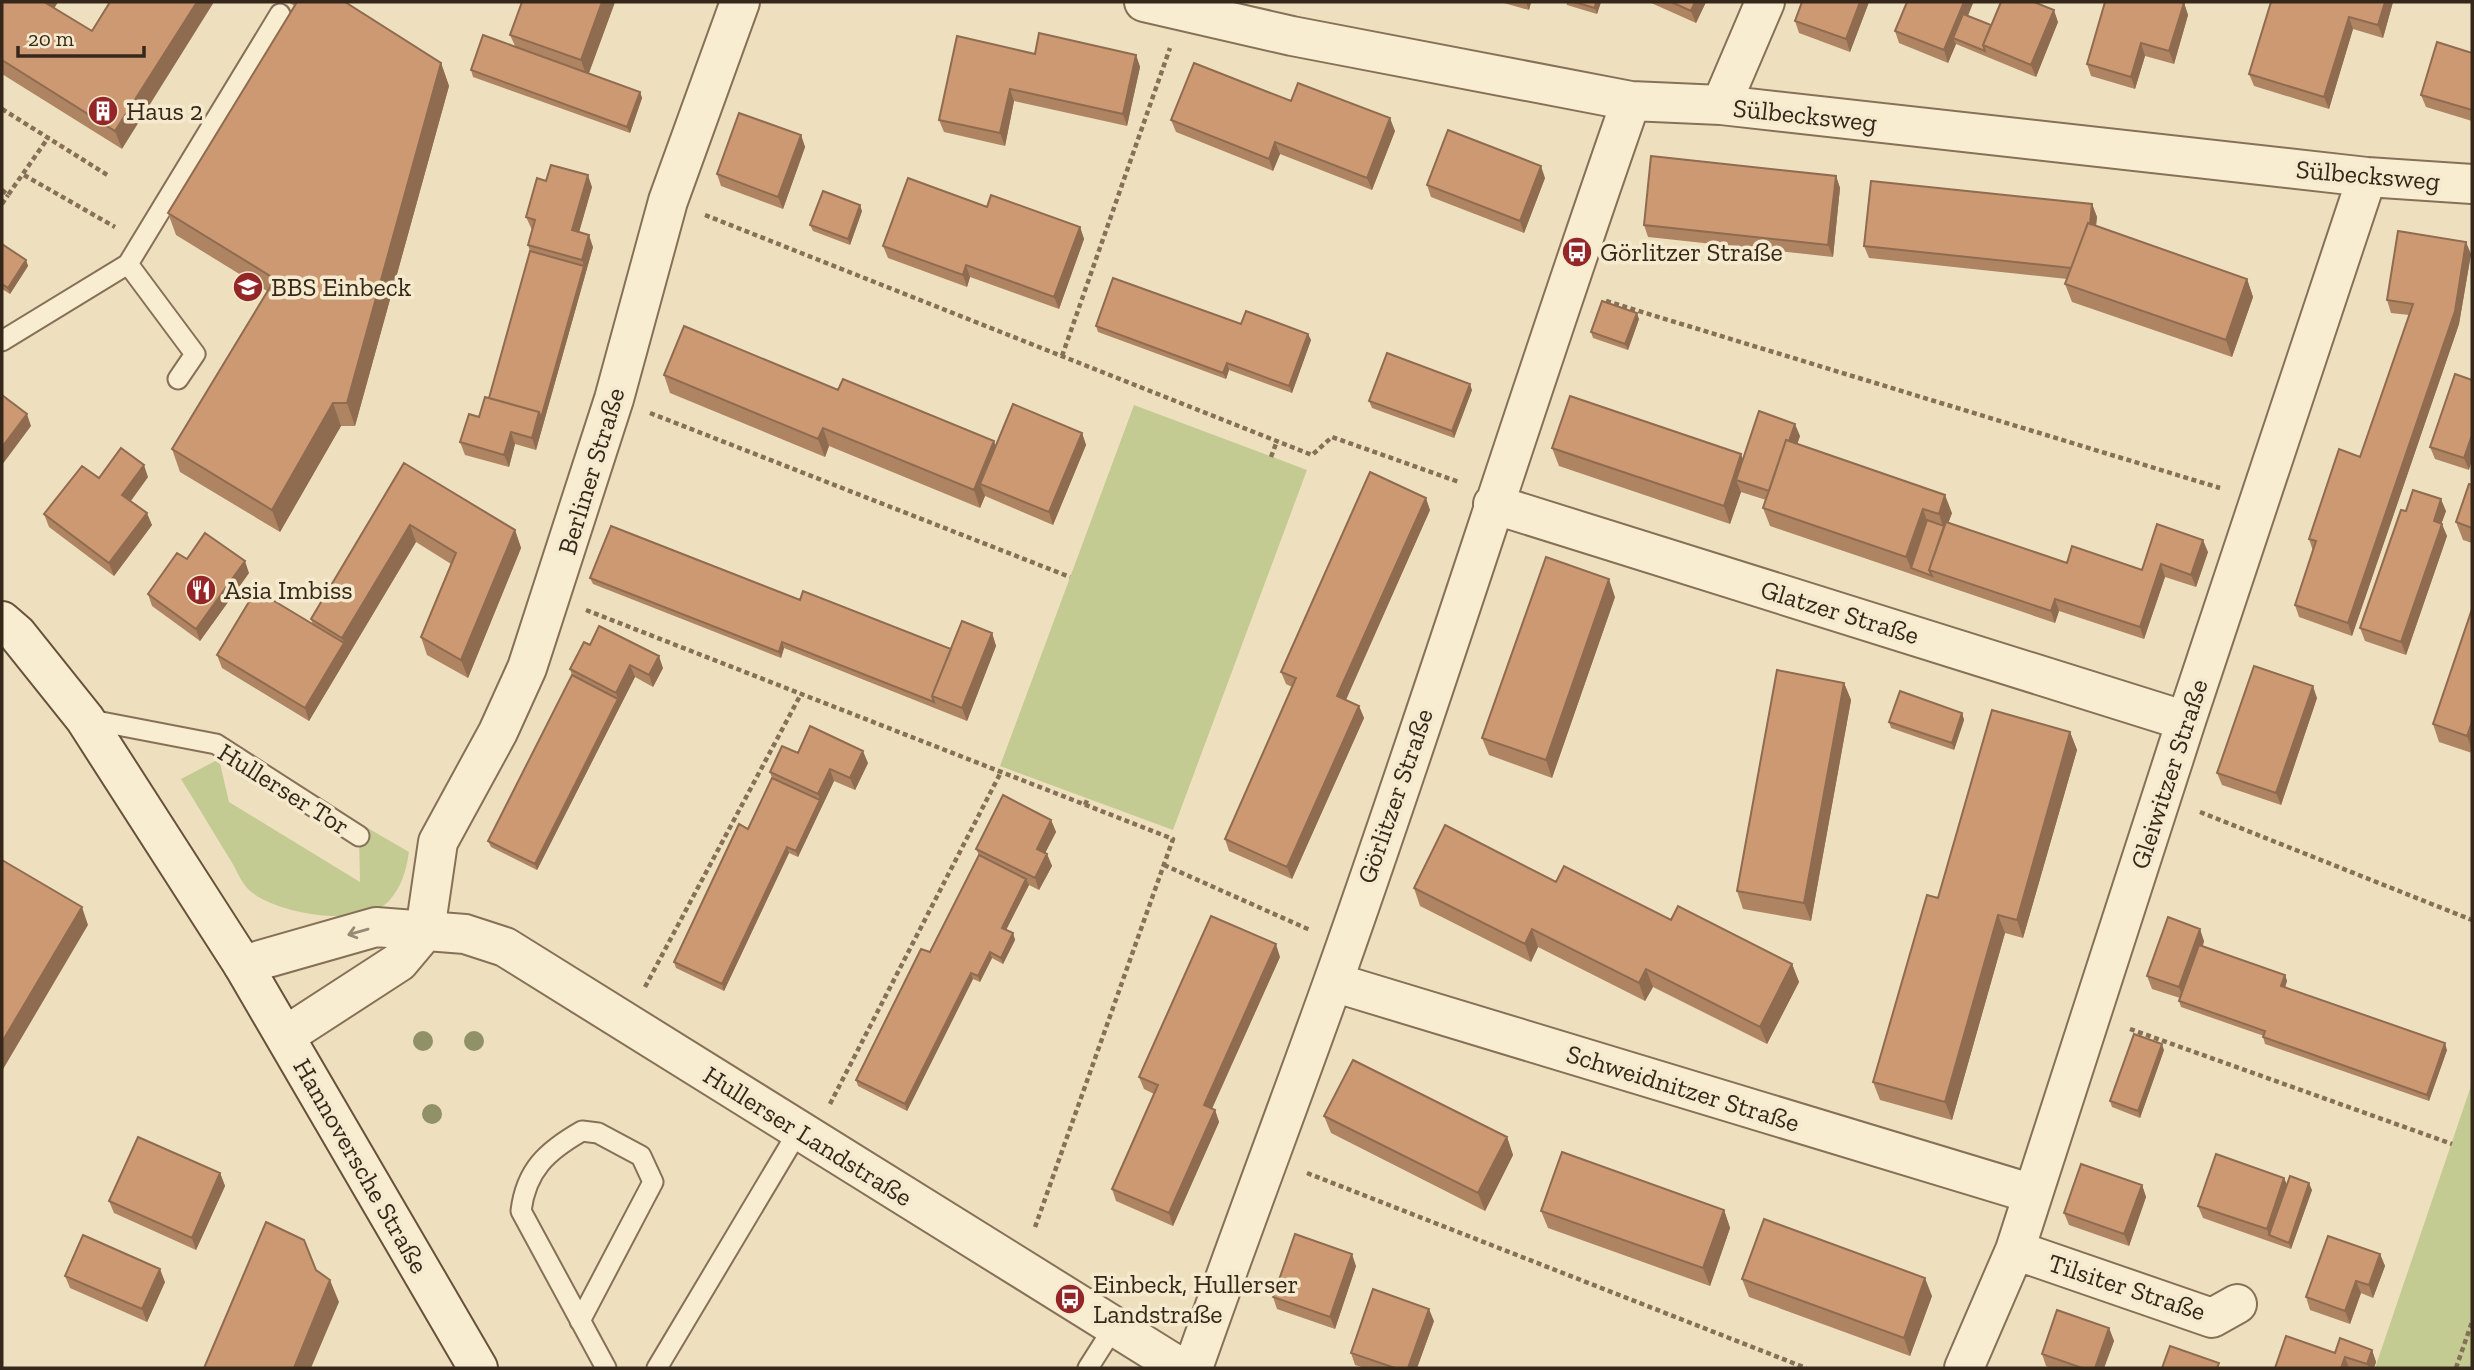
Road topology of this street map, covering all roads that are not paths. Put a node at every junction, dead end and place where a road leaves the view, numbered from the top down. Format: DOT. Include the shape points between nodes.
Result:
graph roads {
  1 [pos="740,2"];
  2 [pos="1144,2"];
  3 [pos="1765,2"];
  4 [pos="279,14"];
  5 [pos="1631,102"];
  6 [pos="1721,105"];
  7 [pos="2367,177"];
  8 [pos="2472,184"];
  9 [pos="128,264"];
  10 [pos="2,341"];
  11 [pos="178,379"];
  12 [pos="1494,500"];
  13 [pos="2,621"];
  14 [pos="85,719"];
  15 [pos="2186,721"];
  16 [pos="359,836"];
  17 [pos="425,931"];
  18 [pos="243,964"];
  19 [pos="1333,982"];
  20 [pos="285,1036"];
  21 [pos="806,1134"];
  22 [pos="2033,1194"];
  23 [pos="2015,1250"];
  24 [pos="2237,1304"];
  25 [pos="580,1321"];
  26 [pos="1114,1327"];
  27 [pos="478,1368"];
  28 [pos="606,1368"];
  29 [pos="657,1368"];
  30 [pos="1088,1368"];
  31 [pos="1181,1368"];
  32 [pos="1193,1368"];
  33 [pos="1964,1368"];
  1 -- 17 [label="street, Berliner Straße" via="668,201 553,597 498,732 438,842"];
  2 -- 5 [label="street, Sülbecksweg" via="1292,36"];
  3 -- 6 [label="street"];
  4 -- 9 [label="lane"];
  5 -- 6 [label="street, Sülbecksweg"];
  5 -- 12 [label="street, Görlitzer Straße"];
  6 -- 7 [label="street, Sülbecksweg"];
  7 -- 8 [label="street, Sülbecksweg"];
  7 -- 15 [label="street, Gleiwitzer Straße"];
  9 -- 10 [label="lane"];
  9 -- 11 [label="lane" via="195,354"];
  12 -- 15 [label="street, Glatzer Straße"];
  12 -- 19 [label="street, Görlitzer Straße"];
  13 -- 14 [label="street"];
  14 -- 16 [label="lane, Hullerser Tor" via="216,744"];
  14 -- 18 [label="street"];
  15 -- 22 [label="street, Gleiwitzer Straße"];
  17 -- 18 [label="street, Hullerser Landstraße, one-way" via="376,927"];
  17 -- 20 [label="street" via="398,962"];
  17 -- 21 [label="street, Hullerser Landstraße" via="466,934 505,947"];
  18 -- 20 [label="street, Hannoversche Straße"];
  19 -- 22 [label="street, Schweidnitzer Straße"];
  19 -- 32 [label="street, Görlitzer Straße"];
  20 -- 27 [label="street, Hannoversche Straße"];
  21 -- 26 [label="street, Hullerser Landstraße"];
  21 -- 29 [label="lane"];
  22 -- 23 [label="street, Gleiwitzer Straße"];
  23 -- 24 [label="street, Tilsiter Straße" via="2212,1318"];
  23 -- 33 [label="street, Gleiwitzer Straße"];
  25 -- 25 [label="lane" via="521,1211 524,1186 551,1148 582,1130 598,1133 641,1156 653,1182"];
  25 -- 28 [label="lane"];
  26 -- 30 [label="lane"];
  26 -- 31 [label="street, Hullerser Landstraße"];
}
